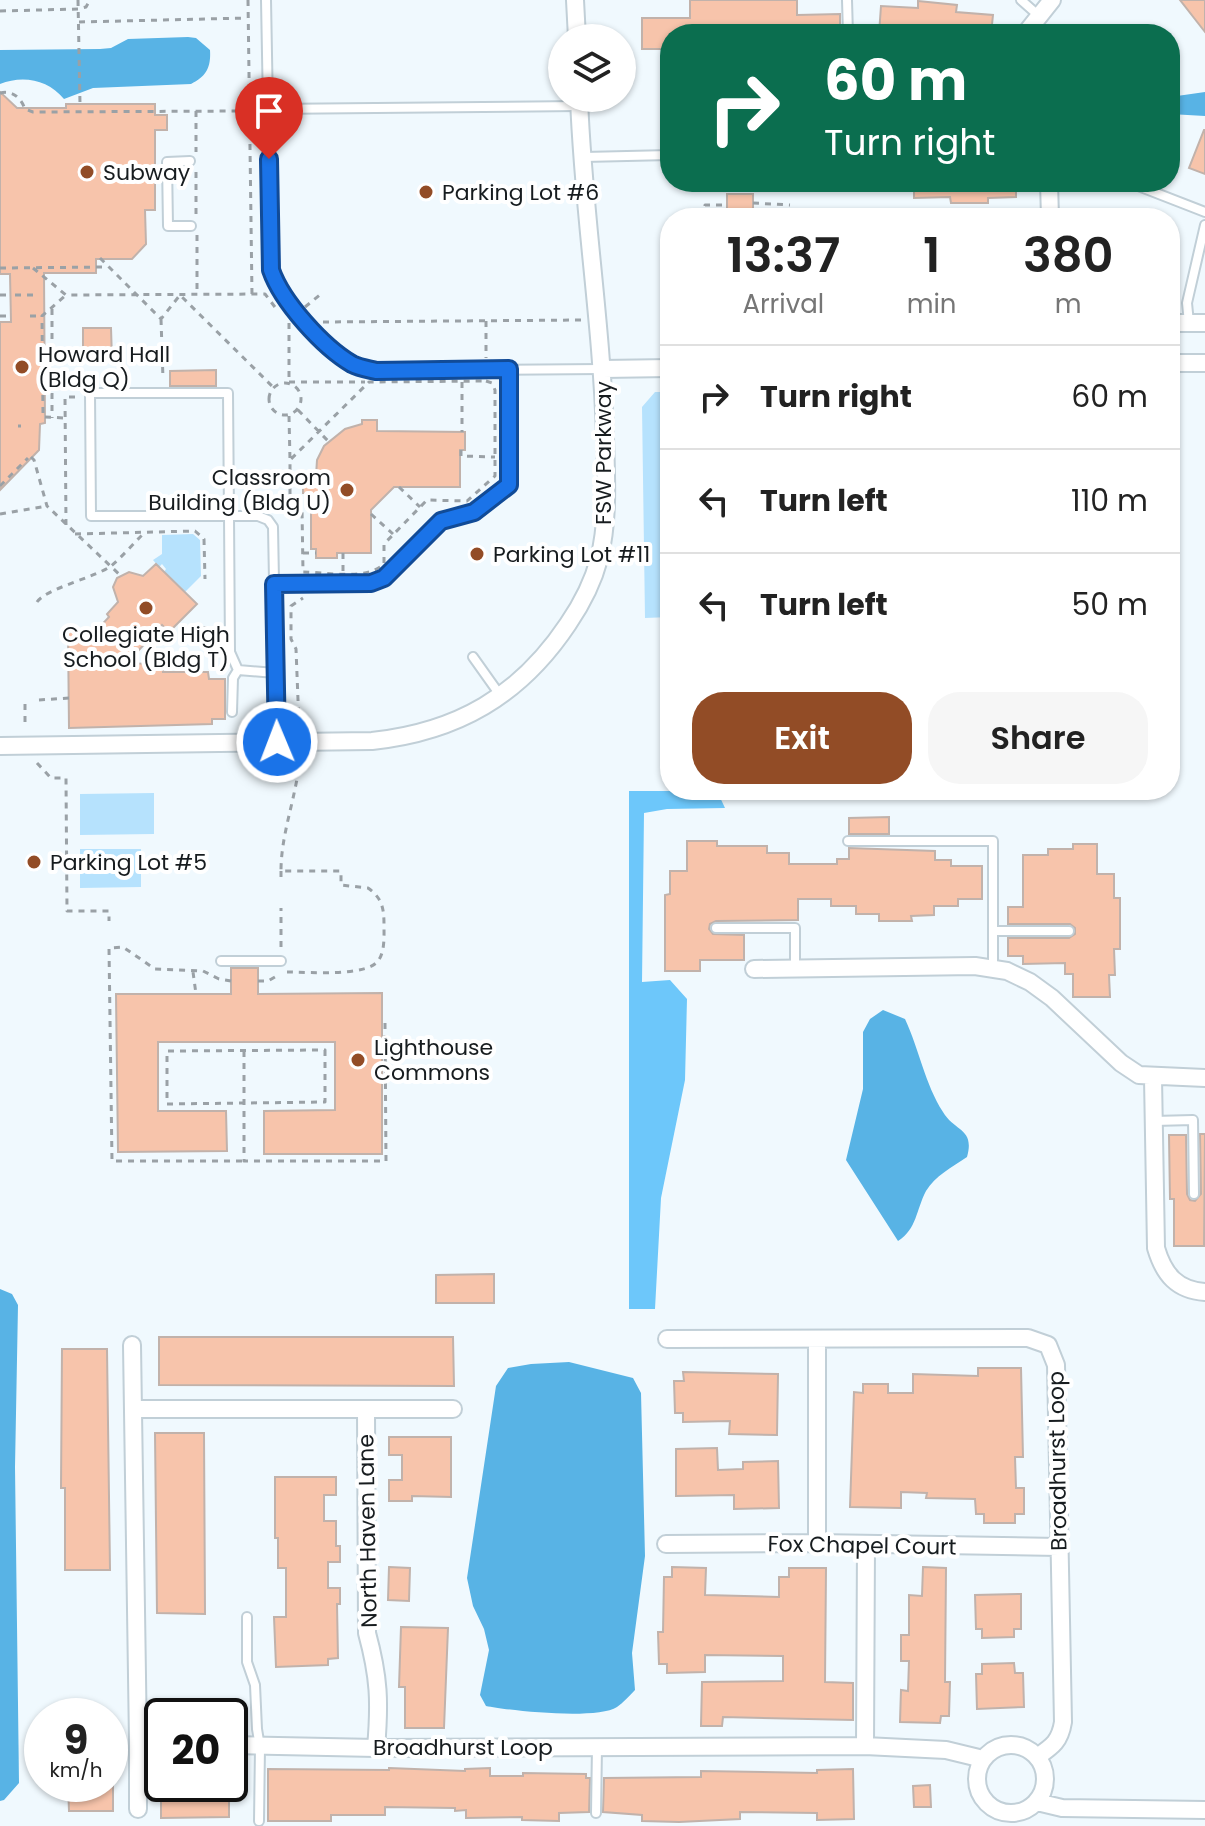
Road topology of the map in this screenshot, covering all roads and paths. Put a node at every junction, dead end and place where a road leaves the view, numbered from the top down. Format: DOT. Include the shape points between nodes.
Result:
graph roads {
  1 [pos="78,0"];
  2 [pos="90,0"];
  3 [pos="248,0"];
  4 [pos="266,0"];
  5 [pos="575,0"];
  6 [pos="847,0"];
  7 [pos="1021,0"];
  8 [pos="1052,0"];
  9 [pos="78,9"];
  10 [pos="0,11"];
  11 [pos="1038,15"];
  12 [pos="249,18"];
  13 [pos="79,22"];
  14 [pos="576,24"];
  15 [pos="848,24"];
  16 [pos="1032,24"];
  17 [pos="0,93"];
  18 [pos="548,103"];
  19 [pos="80,104"];
  20 [pos="268,109"];
  21 [pos="196,111"];
  22 [pos="580,112"];
  23 [pos="249,113"];
  24 [pos="660,155"];
  25 [pos="584,157"];
  26 [pos="193,158"];
  27 [pos="196,169"];
  28 [pos="1154,192"];
  29 [pos="753,203"];
  30 [pos="727,205"];
  31 [pos="790,205"];
  32 [pos="705,208"];
  33 [pos="1205,212"];
  34 [pos="1205,225"];
  35 [pos="195,227"];
  36 [pos="100,258"];
  37 [pos="108,267"];
  38 [pos="0,268"];
  39 [pos="33,268"];
  40 [pos="321,294"];
  41 [pos="0,295"];
  42 [pos="37,295"];
  43 [pos="66,295"];
  44 [pos="137,295"];
  45 [pos="180,295"];
  46 [pos="197,295"];
  47 [pos="252,295"];
  48 [pos="52,307"];
  49 [pos="305,307"];
  50 [pos="316,315"];
  51 [pos="0,316"];
  52 [pos="11,316"];
  53 [pos="30,316"];
  54 [pos="42,316"];
  55 [pos="161,319"];
  56 [pos="598,320"];
  57 [pos="486,321"];
  58 [pos="1197,323"];
  59 [pos="486,359"];
  60 [pos="1180,363"];
  61 [pos="1205,363"];
  62 [pos="660,368"];
  63 [pos="509,369"];
  64 [pos="603,369"];
  65 [pos="369,382"];
  66 [pos="462,382"];
  67 [pos="289,383"];
  68 [pos="274,388"];
  69 [pos="163,393"];
  70 [pos="65,397"];
  71 [pos="297,409"];
  72 [pos="289,414"];
  73 [pos="52,418"];
  74 [pos="65,418"];
  75 [pos="318,431"];
  76 [pos="462,432"];
  77 [pos="329,442"];
  78 [pos="461,450"];
  79 [pos="495,457"];
  80 [pos="290,460"];
  81 [pos="0,486"];
  82 [pos="399,487"];
  83 [pos="47,506"];
  84 [pos="420,507"];
  85 [pos="0,514"];
  86 [pos="371,514"];
  87 [pos="229,516"];
  88 [pos="66,525"];
  89 [pos="144,533"];
  90 [pos="75,534"];
  91 [pos="393,534"];
  92 [pos="303,553"];
  93 [pos="316,553"];
  94 [pos="343,553"];
  95 [pos="110,567"];
  96 [pos="343,572"];
  97 [pos="120,575"];
  98 [pos="205,579"];
  99 [pos="274,584"];
  100 [pos="303,598"];
  101 [pos="37,602"];
  102 [pos="205,626"];
  103 [pos="473,657"];
  104 [pos="211,663"];
  105 [pos="238,670"];
  106 [pos="275,673"];
  107 [pos="501,696"];
  108 [pos="69,698"];
  109 [pos="39,700"];
  110 [pos="25,704"];
  111 [pos="232,712"];
  112 [pos="25,728"];
  113 [pos="277,742"];
  114 [pos="299,742"];
  115 [pos="0,746"];
  116 [pos="36,762"];
  117 [pos="848,841"];
  118 [pos="281,871"];
  119 [pos="281,883"];
  120 [pos="281,908"];
  121 [pos="109,921"];
  122 [pos="716,928"];
  123 [pos="993,931"];
  124 [pos="1069,931"];
  125 [pos="281,947"];
  126 [pos="221,961"];
  127 [pos="281,961"];
  128 [pos="795,968"];
  129 [pos="754,969"];
  130 [pos="993,969"];
  131 [pos="193,972"];
  132 [pos="231,981"];
  133 [pos="258,981"];
  134 [pos="196,994"];
  135 [pos="382,1023"];
  136 [pos="244,1051"];
  137 [pos="1153,1078"];
  138 [pos="1205,1078"];
  139 [pos="244,1103"];
  140 [pos="1154,1121"];
  141 [pos="244,1161"];
  142 [pos="1194,1194"];
  143 [pos="1205,1292"];
  144 [pos="667,1339"];
  145 [pos="817,1339"];
  146 [pos="132,1345"];
  147 [pos="133,1409"];
  148 [pos="366,1409"];
  149 [pos="453,1409"];
  150 [pos="817,1543"];
  151 [pos="666,1544"];
  152 [pos="866,1545"];
  153 [pos="1059,1547"];
  154 [pos="247,1617"];
  155 [pos="138,1742"];
  156 [pos="144,1742"];
  157 [pos="248,1746"];
  158 [pos="865,1746"];
  159 [pos="260,1747"];
  160 [pos="597,1747"];
  161 [pos="376,1748"];
  162 [pos="1037,1757"];
  163 [pos="983,1759"];
  164 [pos="1037,1802"];
  165 [pos="138,1809"];
  166 [pos="1205,1810"];
  167 [pos="596,1813"];
  168 [pos="259,1821"];
  1 -- 9 [label="path"];
  2 -- 9 [label="path"];
  3 -- 12 [label="path"];
  4 -- 20 [label="lane"];
  5 -- 14 [label="street"];
  6 -- 15 [label="lane"];
  7 -- 11 [label="lane"];
  8 -- 11 [label="street"];
  9 -- 10 [label="path"];
  9 -- 13 [label="path"];
  11 -- 16 [label="street"];
  12 -- 13 [label="path"];
  12 -- 23 [label="path"];
  13 -- 19 [label="path"];
  17 -- 21 [label="path" via="19,97 33,112"];
  18 -- 20 [label="lane"];
  20 -- 63 [label="lane" via="271,270 298,315 356,366 376,371"];
  21 -- 23 [label="path"];
  21 -- 26 [label="path"];
  22 -- 25 [label="street, FSW Parkway"];
  23 -- 47 [label="path"];
  24 -- 25 [label="lane"];
  25 -- 56 [label="street, FSW Parkway"];
  26 -- 35 [label="lane" via="167,162 168,226"];
  27 -- 35 [label="path"];
  28 -- 33 [label="lane"];
  29 -- 31 [label="path"];
  30 -- 32 [label="path"];
  34 -- 58 [label="lane" via="1187,303"];
  35 -- 46 [label="path"];
  36 -- 37 [label="path"];
  37 -- 39 [label="path"];
  37 -- 44 [label="path"];
  38 -- 39 [label="path"];
  39 -- 43 [label="path"];
  40 -- 49 [label="path"];
  41 -- 42 [label="path"];
  43 -- 44 [label="path"];
  43 -- 48 [label="path"];
  44 -- 45 [label="path"];
  44 -- 55 [label="path"];
  45 -- 46 [label="path"];
  45 -- 55 [label="path"];
  45 -- 68 [label="path"];
  46 -- 47 [label="path"];
  47 -- 67 [label="path" via="265,294 289,323"];
  48 -- 54 [label="path"];
  48 -- 73 [label="path"];
  50 -- 57 [label="path" via="324,324"];
  51 -- 52 [label="path"];
  53 -- 54 [label="path"];
  54 -- 73 [label="path" via="44,415"];
  55 -- 69 [label="path"];
  56 -- 57 [label="path"];
  56 -- 64 [label="street, FSW Parkway"];
  57 -- 59 [label="path"];
  60 -- 61 [label="street"];
  62 -- 64 [label="street"];
  63 -- 64 [label="lane"];
  63 -- 99 [label="lane" via="509,485 474,512 441,521 384,578 371,583"];
  64 -- 107 [label="street, FSW Parkway" via="606,502 599,560 557,640"];
  65 -- 66 [label="path"];
  65 -- 67 [label="path"];
  65 -- 75 [label="path"];
  66 -- 76 [label="path"];
  66 -- 79 [label="path" via="492,383"];
  67 -- 68 [label="path"];
  67 -- 71 [label="path" via="300,394"];
  68 -- 72 [label="path" via="272,407"];
  69 -- 87 [label="lane" via="228,393"];
  69 -- 87 [label="lane" via="90,393 91,516"];
  70 -- 74 [label="path"];
  71 -- 72 [label="path"];
  71 -- 75 [label="path"];
  72 -- 80 [label="path"];
  73 -- 74 [label="path"];
  74 -- 88 [label="path"];
  75 -- 77 [label="path"];
  75 -- 80 [label="path"];
  78 -- 79 [label="path" via="461,456"];
  79 -- 84 [label="path" via="495,476 467,501 427,500"];
  80 -- 92 [label="path" via="290,509 302,509"];
  81 -- 83 [label="path" via="29,457"];
  82 -- 84 [label="path"];
  83 -- 85 [label="path"];
  83 -- 88 [label="path"];
  84 -- 91 [label="path"];
  86 -- 91 [label="path"];
  87 -- 99 [label="lane" via="258,516 273,527"];
  87 -- 105 [label="lane" via="230,652"];
  88 -- 90 [label="path"];
  89 -- 90 [label="path"];
  89 -- 95 [label="path"];
  89 -- 98 [label="path" via="195,531 204,539"];
  90 -- 95 [label="path"];
  91 -- 96 [label="path" via="384,544 384,564 378,569"];
  92 -- 93 [label="path"];
  92 -- 96 [label="path" via="303,572"];
  94 -- 96 [label="path"];
  95 -- 97 [label="path"];
  95 -- 101 [label="path" via="42,595"];
  99 -- 106 [label="lane"];
  100 -- 114 [label="path" via="291,606"];
  102 -- 104 [label="path"];
  103 -- 107 [label="lane"];
  105 -- 106 [label="lane"];
  105 -- 111 [label="lane"];
  106 -- 113 [label="lane"];
  107 -- 114 [label="street, FSW Parkway" via="418,735"];
  108 -- 109 [label="path"];
  110 -- 112 [label="path"];
  113 -- 114 [label="street, FSW Parkway"];
  113 -- 115 [label="street, FSW Parkway"];
  114 -- 118 [label="path"];
  116 -- 121 [label="path" via="51,778 66,778 67,911 109,911"];
  117 -- 123 [label="lane" via="993,841"];
  118 -- 119 [label="path"];
  118 -- 133 [label="path" via="341,871 341,885 376,894 384,913 382,951 379,961 357,971 286,972"];
  120 -- 125 [label="path"];
  122 -- 128 [label="lane" via="795,928"];
  123 -- 124 [label="lane"];
  123 -- 130 [label="lane"];
  126 -- 127 [label="lane"];
  128 -- 129 [label="street"];
  128 -- 130 [label="street"];
  130 -- 137 [label="street" via="1030,982 1121,1063"];
  131 -- 132 [label="path"];
  131 -- 134 [label="path"];
  131 -- 141 [label="path" via="155,969 123,947 109,948 112,1161"];
  135 -- 141 [label="path" via="386,1161"];
  136 -- 139 [label="path"];
  136 -- 139 [label="path" via="167,1051 167,1104"];
  136 -- 139 [label="path" via="325,1050 325,1102"];
  137 -- 138 [label="street"];
  137 -- 140 [label="street"];
  139 -- 141 [label="path"];
  140 -- 142 [label="lane" via="1193,1120"];
  140 -- 143 [label="street" via="1156,1248 1177,1284"];
  144 -- 145 [label="street, Broadhurst Loop"];
  145 -- 150 [label="street"];
  145 -- 153 [label="street, Broadhurst Loop" via="1028,1338 1048,1345 1056,1365"];
  146 -- 147 [label="street"];
  147 -- 148 [label="street"];
  147 -- 155 [label="street"];
  148 -- 149 [label="street"];
  148 -- 161 [label="street, North Haven Lane" via="367,1633 380,1702"];
  150 -- 151 [label="street, Fox Chapel Court"];
  150 -- 152 [label="street, Fox Chapel Court"];
  152 -- 153 [label="street, Fox Chapel Court"];
  152 -- 158 [label="street"];
  153 -- 162 [label="street, Broadhurst Loop" via="1063,1722 1055,1745"];
  154 -- 159 [label="lane" via="247,1662 255,1685"];
  155 -- 156 [label="street"];
  155 -- 165 [label="street"];
  157 -- 159 [label="street, Broadhurst Loop"];
  158 -- 160 [label="street, Broadhurst Loop"];
  158 -- 163 [label="street, Broadhurst Loop" via="946,1750"];
  159 -- 161 [label="street, Broadhurst Loop"];
  159 -- 168 [label="lane"];
  160 -- 161 [label="street, Broadhurst Loop"];
  160 -- 167 [label="lane"];
  162 -- 163 [label="street" via="1016,1745 992,1750"];
  162 -- 164 [label="street" via="1045,1779"];
  163 -- 164 [label="street" via="977,1781 985,1802 1006,1814"];
  164 -- 166 [label="street" via="1062,1808"];
}
